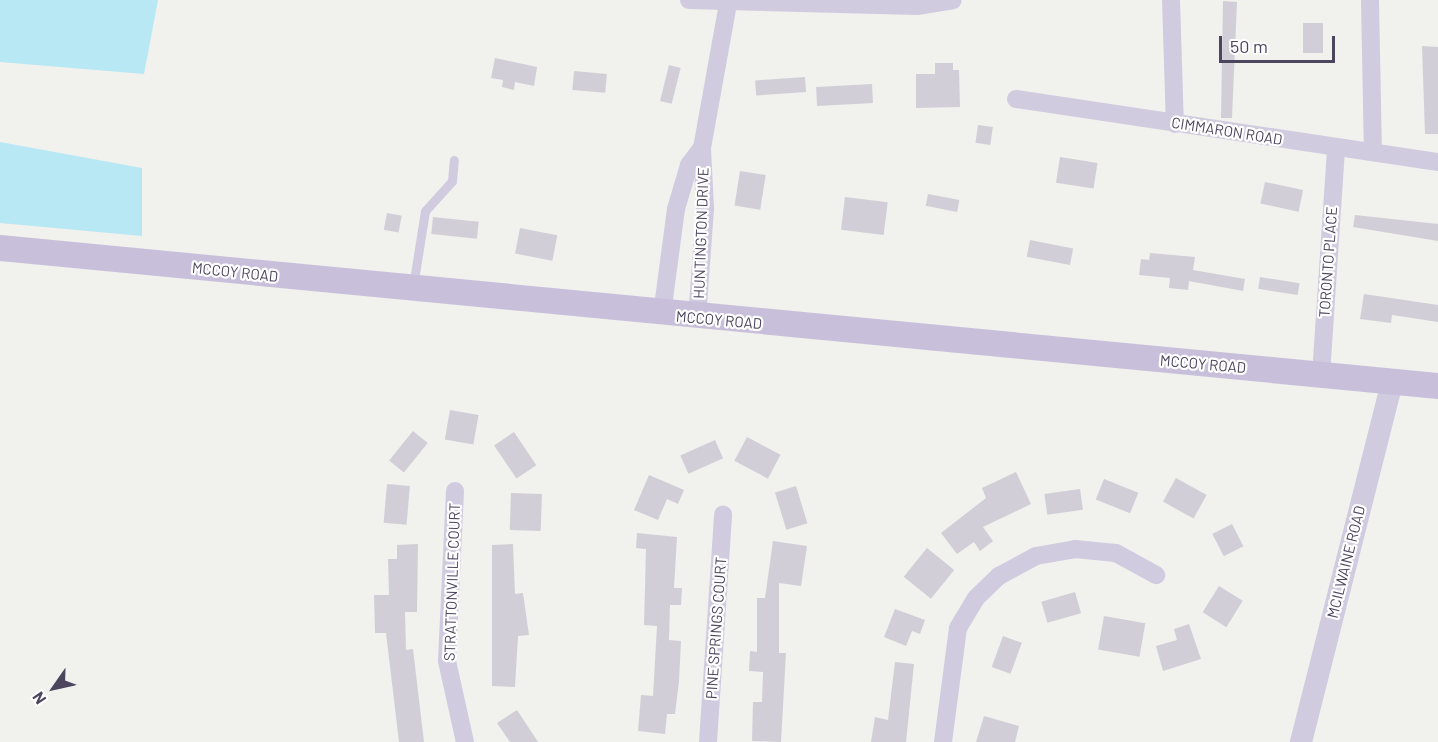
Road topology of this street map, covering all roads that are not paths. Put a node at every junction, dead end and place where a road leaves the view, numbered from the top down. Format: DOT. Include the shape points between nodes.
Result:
graph roads {
  1 [pos="689,0"];
  2 [pos="953,0"];
  3 [pos="1171,0"];
  4 [pos="1370,0"];
  5 [pos="728,3"];
  6 [pos="1016,99"];
  7 [pos="1175,124"];
  8 [pos="702,148"];
  9 [pos="1336,148"];
  10 [pos="1373,152"];
  11 [pos="454,160"];
  12 [pos="1438,162"];
  13 [pos="0,248"];
  14 [pos="413,290"];
  15 [pos="662,314"];
  16 [pos="697,318"];
  17 [pos="1321,375"];
  18 [pos="1392,382"];
  19 [pos="1438,386"];
  20 [pos="455,491"];
  21 [pos="723,514"];
  22 [pos="1156,575"];
  23 [pos="465,742"];
  24 [pos="708,742"];
  25 [pos="943,742"];
  26 [pos="1301,742"];
  1 -- 5 [label="street"];
  2 -- 5 [label="street" via="917,6"];
  3 -- 7 [label="street"];
  4 -- 10 [label="street"];
  5 -- 8 [label="street, HUNTINGTON DRIVE"];
  6 -- 7 [label="street, CIMMARON ROAD"];
  7 -- 9 [label="street, CIMMARON ROAD"];
  8 -- 15 [label="street, HUNTINGTON DRIVE" via="689,165 679,197"];
  8 -- 16 [label="street, HUNTINGTON DRIVE" via="705,208"];
  9 -- 10 [label="street, CIMMARON ROAD"];
  9 -- 17 [label="street, TORONTO PLACE"];
  10 -- 12 [label="street, CIMMARON ROAD"];
  11 -- 14 [label="lane" via="452,181 425,211"];
  13 -- 14 [label="main road, MCCOY ROAD"];
  14 -- 15 [label="main road, MCCOY ROAD"];
  15 -- 16 [label="main road, MCCOY ROAD"];
  16 -- 17 [label="main road, MCCOY ROAD"];
  17 -- 18 [label="main road, MCCOY ROAD"];
  18 -- 19 [label="main road, MCCOY ROAD"];
  18 -- 26 [label="street, MCILWAINE ROAD"];
  20 -- 23 [label="street, STRATTONVILLE COURT" via="447,661"];
  21 -- 24 [label="street, PINE SPRINGS COURT"];
  22 -- 25 [label="street" via="1116,553 1075,549 1036,556 999,576 976,598 958,628"];
}
